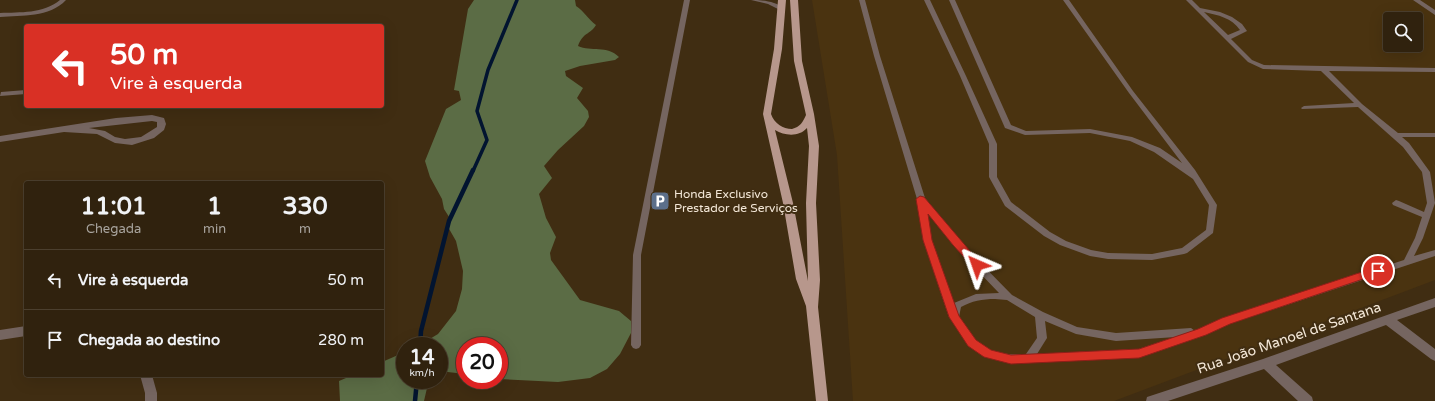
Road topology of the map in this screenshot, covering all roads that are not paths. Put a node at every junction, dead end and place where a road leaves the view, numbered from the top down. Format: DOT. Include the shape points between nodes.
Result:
graph roads {
  1 [pos="63,0"];
  2 [pos="686,0"];
  3 [pos="754,0"];
  4 [pos="782,0"];
  5 [pos="794,0"];
  6 [pos="862,0"];
  7 [pos="928,0"];
  8 [pos="952,0"];
  9 [pos="1066,0"];
  10 [pos="1189,0"];
  11 [pos="1416,0"];
  12 [pos="782,9"];
  13 [pos="1198,9"];
  14 [pos="1435,13"];
  15 [pos="0,15"];
  16 [pos="1227,38"];
  17 [pos="1323,69"];
  18 [pos="1435,70"];
  19 [pos="24,92"];
  20 [pos="1,94"];
  21 [pos="1360,105"];
  22 [pos="1304,108"];
  23 [pos="767,114"];
  24 [pos="810,114"];
  25 [pos="62,130"];
  26 [pos="1396,135"];
  27 [pos="1435,135"];
  28 [pos="0,139"];
  29 [pos="1196,177"];
  30 [pos="920,199"];
  31 [pos="1396,203"];
  32 [pos="1426,216"];
  33 [pos="1435,252"];
  34 [pos="1408,261"];
  35 [pos="1009,297"];
  36 [pos="1435,302"];
  37 [pos="812,307"];
  38 [pos="1040,315"];
  39 [pos="954,317"];
  40 [pos="1388,320"];
  41 [pos="24,330"];
  42 [pos="1202,332"];
  43 [pos="0,335"];
  44 [pos="636,345"];
  45 [pos="1435,356"];
  46 [pos="1029,358"];
  47 [pos="1266,363"];
  48 [pos="147,377"];
  49 [pos="151,401"];
  50 [pos="822,401"];
  51 [pos="1152,401"];
  52 [pos="1307,401"];
  1 -- 15 [label="lane" via="53,8 43,11"];
  2 -- 44 [label="lane" via="637,255"];
  3 -- 12 [label="lane"];
  4 -- 12 [label="main road"];
  5 -- 24 [label="main road" via="798,61"];
  6 -- 30 [label="lane"];
  7 -- 29 [label="lane" via="992,144 993,177 1008,204 1047,234 1076,249 1108,256 1152,257 1184,251 1210,231 1213,205"];
  8 -- 29 [label="lane" via="1008,126 1025,133 1090,131 1132,139 1157,150"];
  9 -- 29 [label="lane" via="1131,92"];
  10 -- 13 [label="lane"];
  11 -- 14 [label="lane"];
  12 -- 23 [label="main road"];
  13 -- 16 [label="lane"];
  13 -- 16 [label="lane" via="1225,15 1234,20 1244,32"];
  16 -- 17 [label="lane" via="1250,61 1263,67"];
  17 -- 18 [label="lane"];
  17 -- 21 [label="lane"];
  19 -- 20 [label="lane"];
  21 -- 22 [label="lane"];
  21 -- 26 [label="lane"];
  23 -- 24 [label="main road" via="776,128 787,132 803,127"];
  23 -- 37 [label="main road" via="788,203 802,279"];
  24 -- 37 [label="main road" via="814,146 811,203 814,280"];
  25 -- 25 [label="street" via="152,118 161,120 162,124 151,136 125,143 103,133"];
  25 -- 28 [label="street"];
  26 -- 27 [label="lane"];
  26 -- 32 [label="lane" via="1426,172 1431,203"];
  30 -- 35 [label="lane" via="956,243"];
  30 -- 39 [label="lane" via="928,240"];
  31 -- 32 [label="lane"];
  32 -- 34 [label="lane"];
  33 -- 34 [label="lane"];
  34 -- 42 [label="lane" via="1226,321"];
  35 -- 38 [label="lane"];
  35 -- 39 [label="lane" via="985,294 966,299 957,305"];
  36 -- 40 [label="street, Rua João Manoel de Santana"];
  37 -- 50 [label="main road"];
  38 -- 42 [label="lane" via="1076,330 1116,337"];
  38 -- 46 [label="lane" via="1042,338"];
  39 -- 46 [label="lane" via="972,343 988,354 1011,359"];
  40 -- 45 [label="street"];
  40 -- 47 [label="street, Rua João Manoel de Santana"];
  41 -- 43 [label="street"];
  42 -- 46 [label="lane" via="1139,353"];
  47 -- 51 [label="street, Rua João Manoel de Santana"];
  47 -- 52 [label="street"];
  48 -- 49 [label="street"];
}
